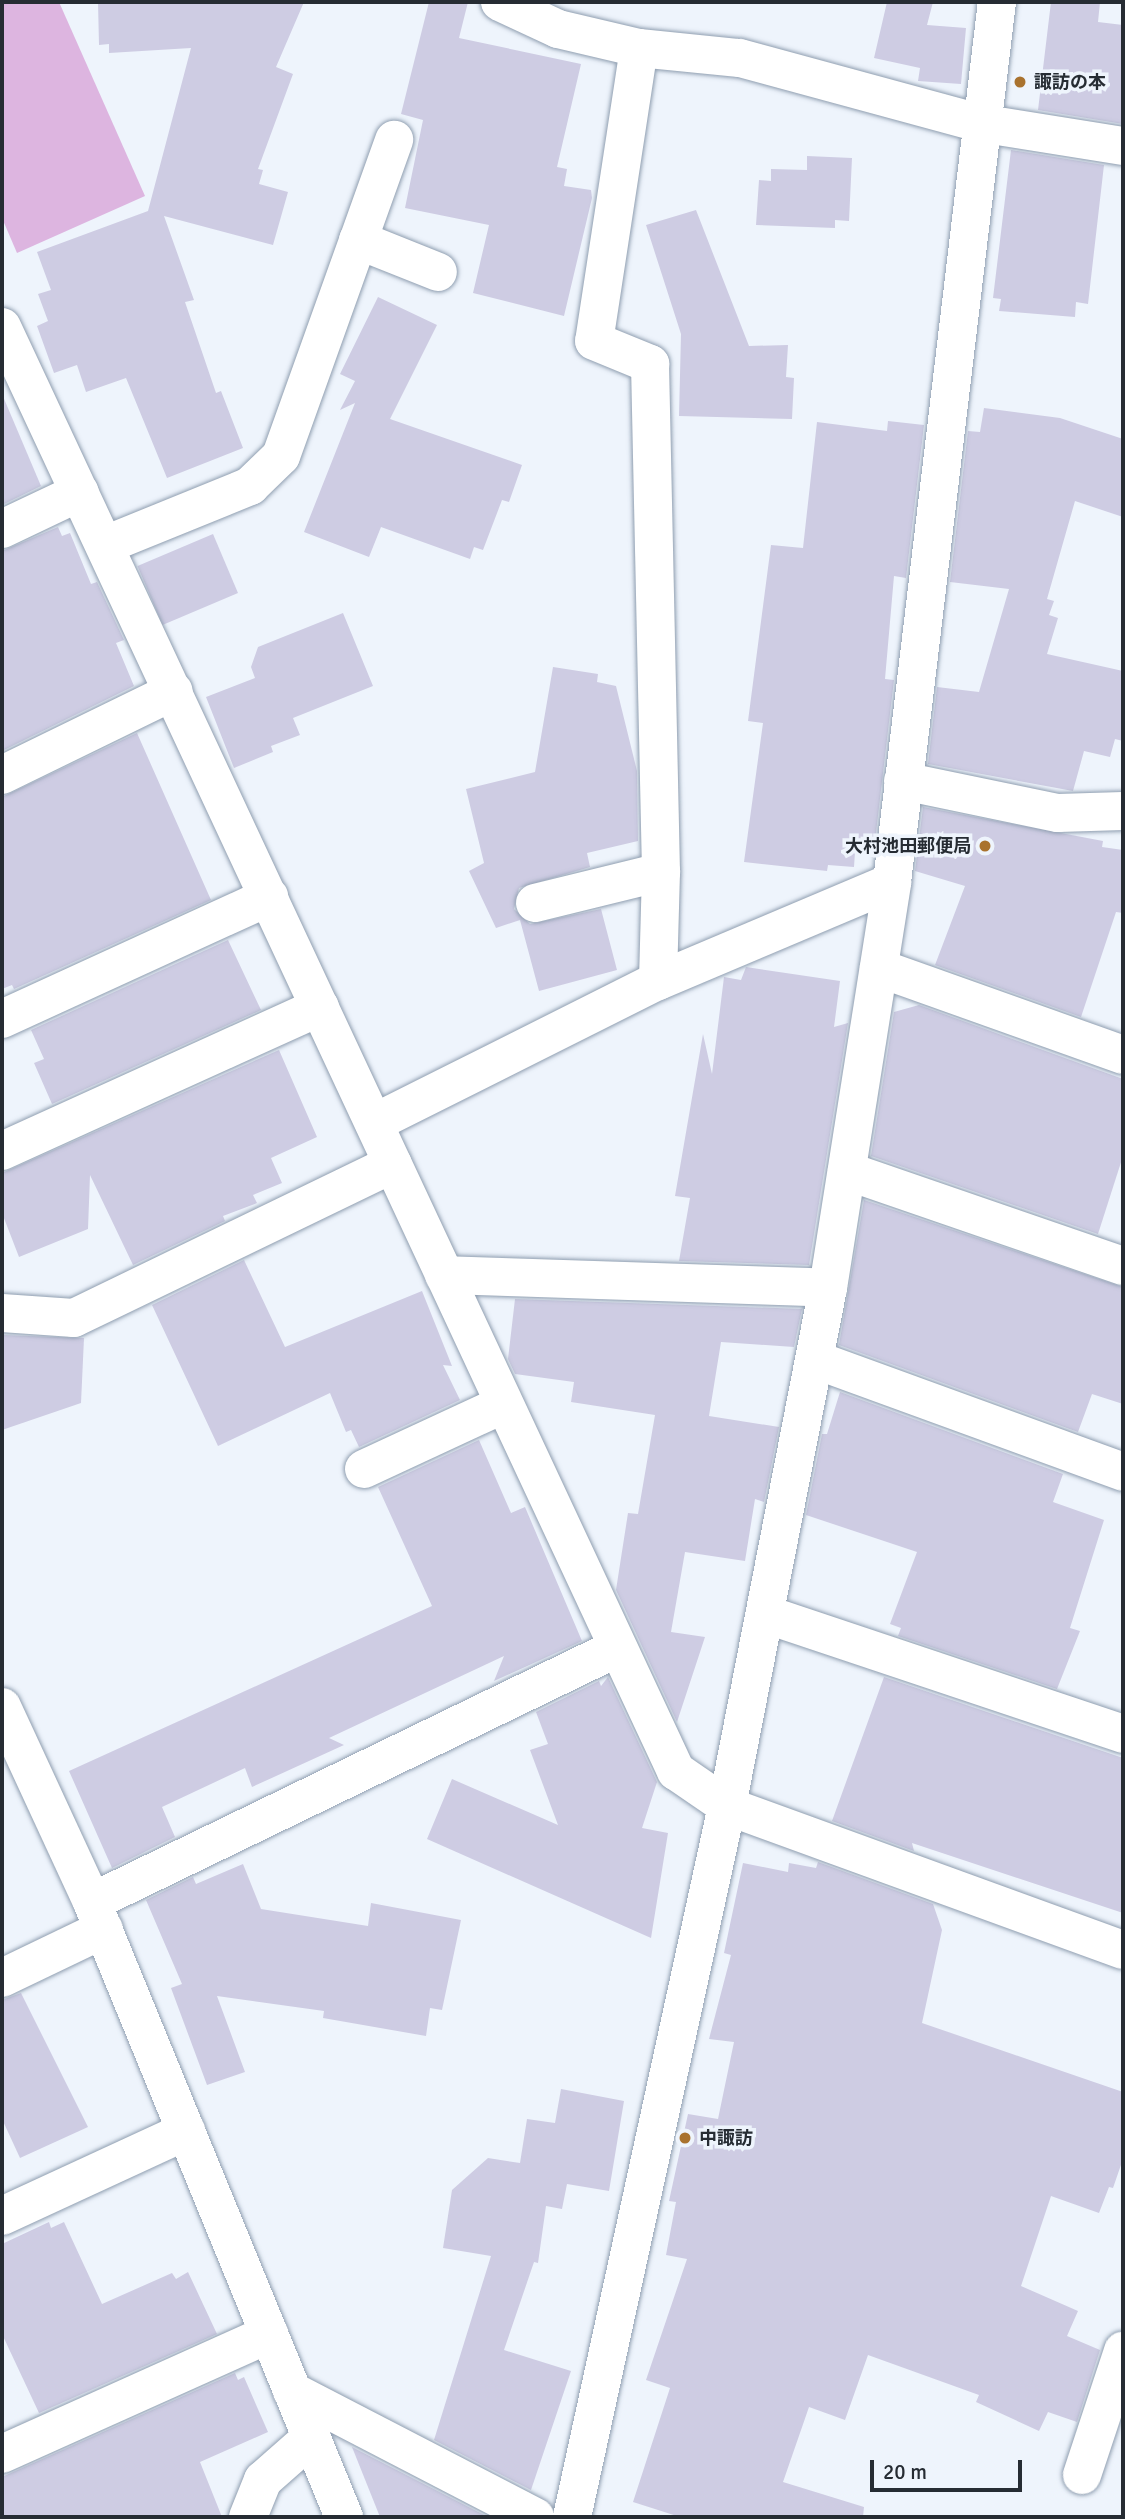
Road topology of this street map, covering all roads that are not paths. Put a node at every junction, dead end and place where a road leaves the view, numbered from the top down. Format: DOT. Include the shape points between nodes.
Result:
graph roads {
  1 [pos="500,2"];
  2 [pos="997,2"];
  3 [pos="639,48"];
  4 [pos="979,122"];
  5 [pos="394,140"];
  6 [pos="1123,146"];
  7 [pos="358,240"];
  8 [pos="438,272"];
  9 [pos="2,327"];
  10 [pos="80,492"];
  11 [pos="2,529"];
  12 [pos="105,545"];
  13 [pos="174,691"];
  14 [pos="2,775"];
  15 [pos="903,781"];
  16 [pos="1123,811"];
  17 [pos="661,872"];
  18 [pos="892,882"];
  19 [pos="269,897"];
  20 [pos="535,903"];
  21 [pos="880,968"];
  22 [pos="658,981"];
  23 [pos="320,1007"];
  24 [pos="2,1019"];
  25 [pos="1123,1055"];
  26 [pos="374,1123"];
  27 [pos="2,1151"];
  28 [pos="393,1164"];
  29 [pos="848,1171"];
  30 [pos="1123,1266"];
  31 [pos="444,1275"];
  32 [pos="828,1288"];
  33 [pos="2,1313"];
  34 [pos="816,1360"];
  35 [pos="504,1405"];
  36 [pos="364,1469"];
  37 [pos="1123,1472"];
  38 [pos="765,1614"];
  39 [pos="617,1648"];
  40 [pos="7,1731"];
  41 [pos="1123,1734"];
  42 [pos="727,1806"];
  43 [pos="98,1916"];
  44 [pos="1123,1950"];
  45 [pos="2,1978"];
  46 [pos="186,2131"];
  47 [pos="2,2216"];
  48 [pos="269,2334"];
  49 [pos="1123,2351"];
  50 [pos="292,2391"];
  51 [pos="312,2437"];
  52 [pos="2,2454"];
  53 [pos="1082,2475"];
  54 [pos="248,2517"];
  55 [pos="344,2517"];
  56 [pos="535,2517"];
  57 [pos="572,2517"];
  1 -- 3 [label="street" via="558,29"];
  2 -- 4 [label="street"];
  3 -- 4 [label="street" via="740,58"];
  3 -- 17 [label="street" via="594,341 650,364"];
  4 -- 6 [label="street"];
  4 -- 15 [label="street"];
  5 -- 7 [label="street"];
  7 -- 8 [label="street"];
  7 -- 12 [label="street" via="281,456 250,486"];
  9 -- 10 [label="street"];
  10 -- 11 [label="street"];
  10 -- 12 [label="street"];
  12 -- 13 [label="street"];
  13 -- 14 [label="street"];
  13 -- 19 [label="street"];
  15 -- 16 [label="street" via="1058,813"];
  15 -- 18 [label="street"];
  17 -- 20 [label="street"];
  17 -- 22 [label="street"];
  18 -- 21 [label="street"];
  18 -- 22 [label="street"];
  19 -- 23 [label="street"];
  19 -- 24 [label="street"];
  21 -- 25 [label="street"];
  21 -- 29 [label="street"];
  22 -- 26 [label="street"];
  23 -- 26 [label="street"];
  23 -- 27 [label="street"];
  26 -- 28 [label="street"];
  28 -- 31 [label="street"];
  28 -- 33 [label="street" via="74,1318"];
  29 -- 30 [label="street"];
  29 -- 32 [label="street"];
  31 -- 32 [label="street"];
  31 -- 35 [label="street"];
  32 -- 34 [label="street"];
  34 -- 37 [label="street"];
  34 -- 38 [label="street"];
  35 -- 36 [label="street"];
  35 -- 39 [label="street"];
  38 -- 41 [label="street"];
  38 -- 42 [label="street"];
  39 -- 42 [label="street" via="676,1771"];
  39 -- 43 [label="street"];
  40 -- 43 [label="street"];
  42 -- 44 [label="street"];
  42 -- 57 [label="street"];
  43 -- 45 [label="street"];
  43 -- 46 [label="street"];
  46 -- 47 [label="street"];
  46 -- 48 [label="street"];
  48 -- 50 [label="street"];
  48 -- 52 [label="street"];
  49 -- 53 [label="street"];
  50 -- 51 [label="street"];
  50 -- 56 [label="street"];
  51 -- 54 [label="street" via="262,2480"];
  51 -- 55 [label="street"];
}
